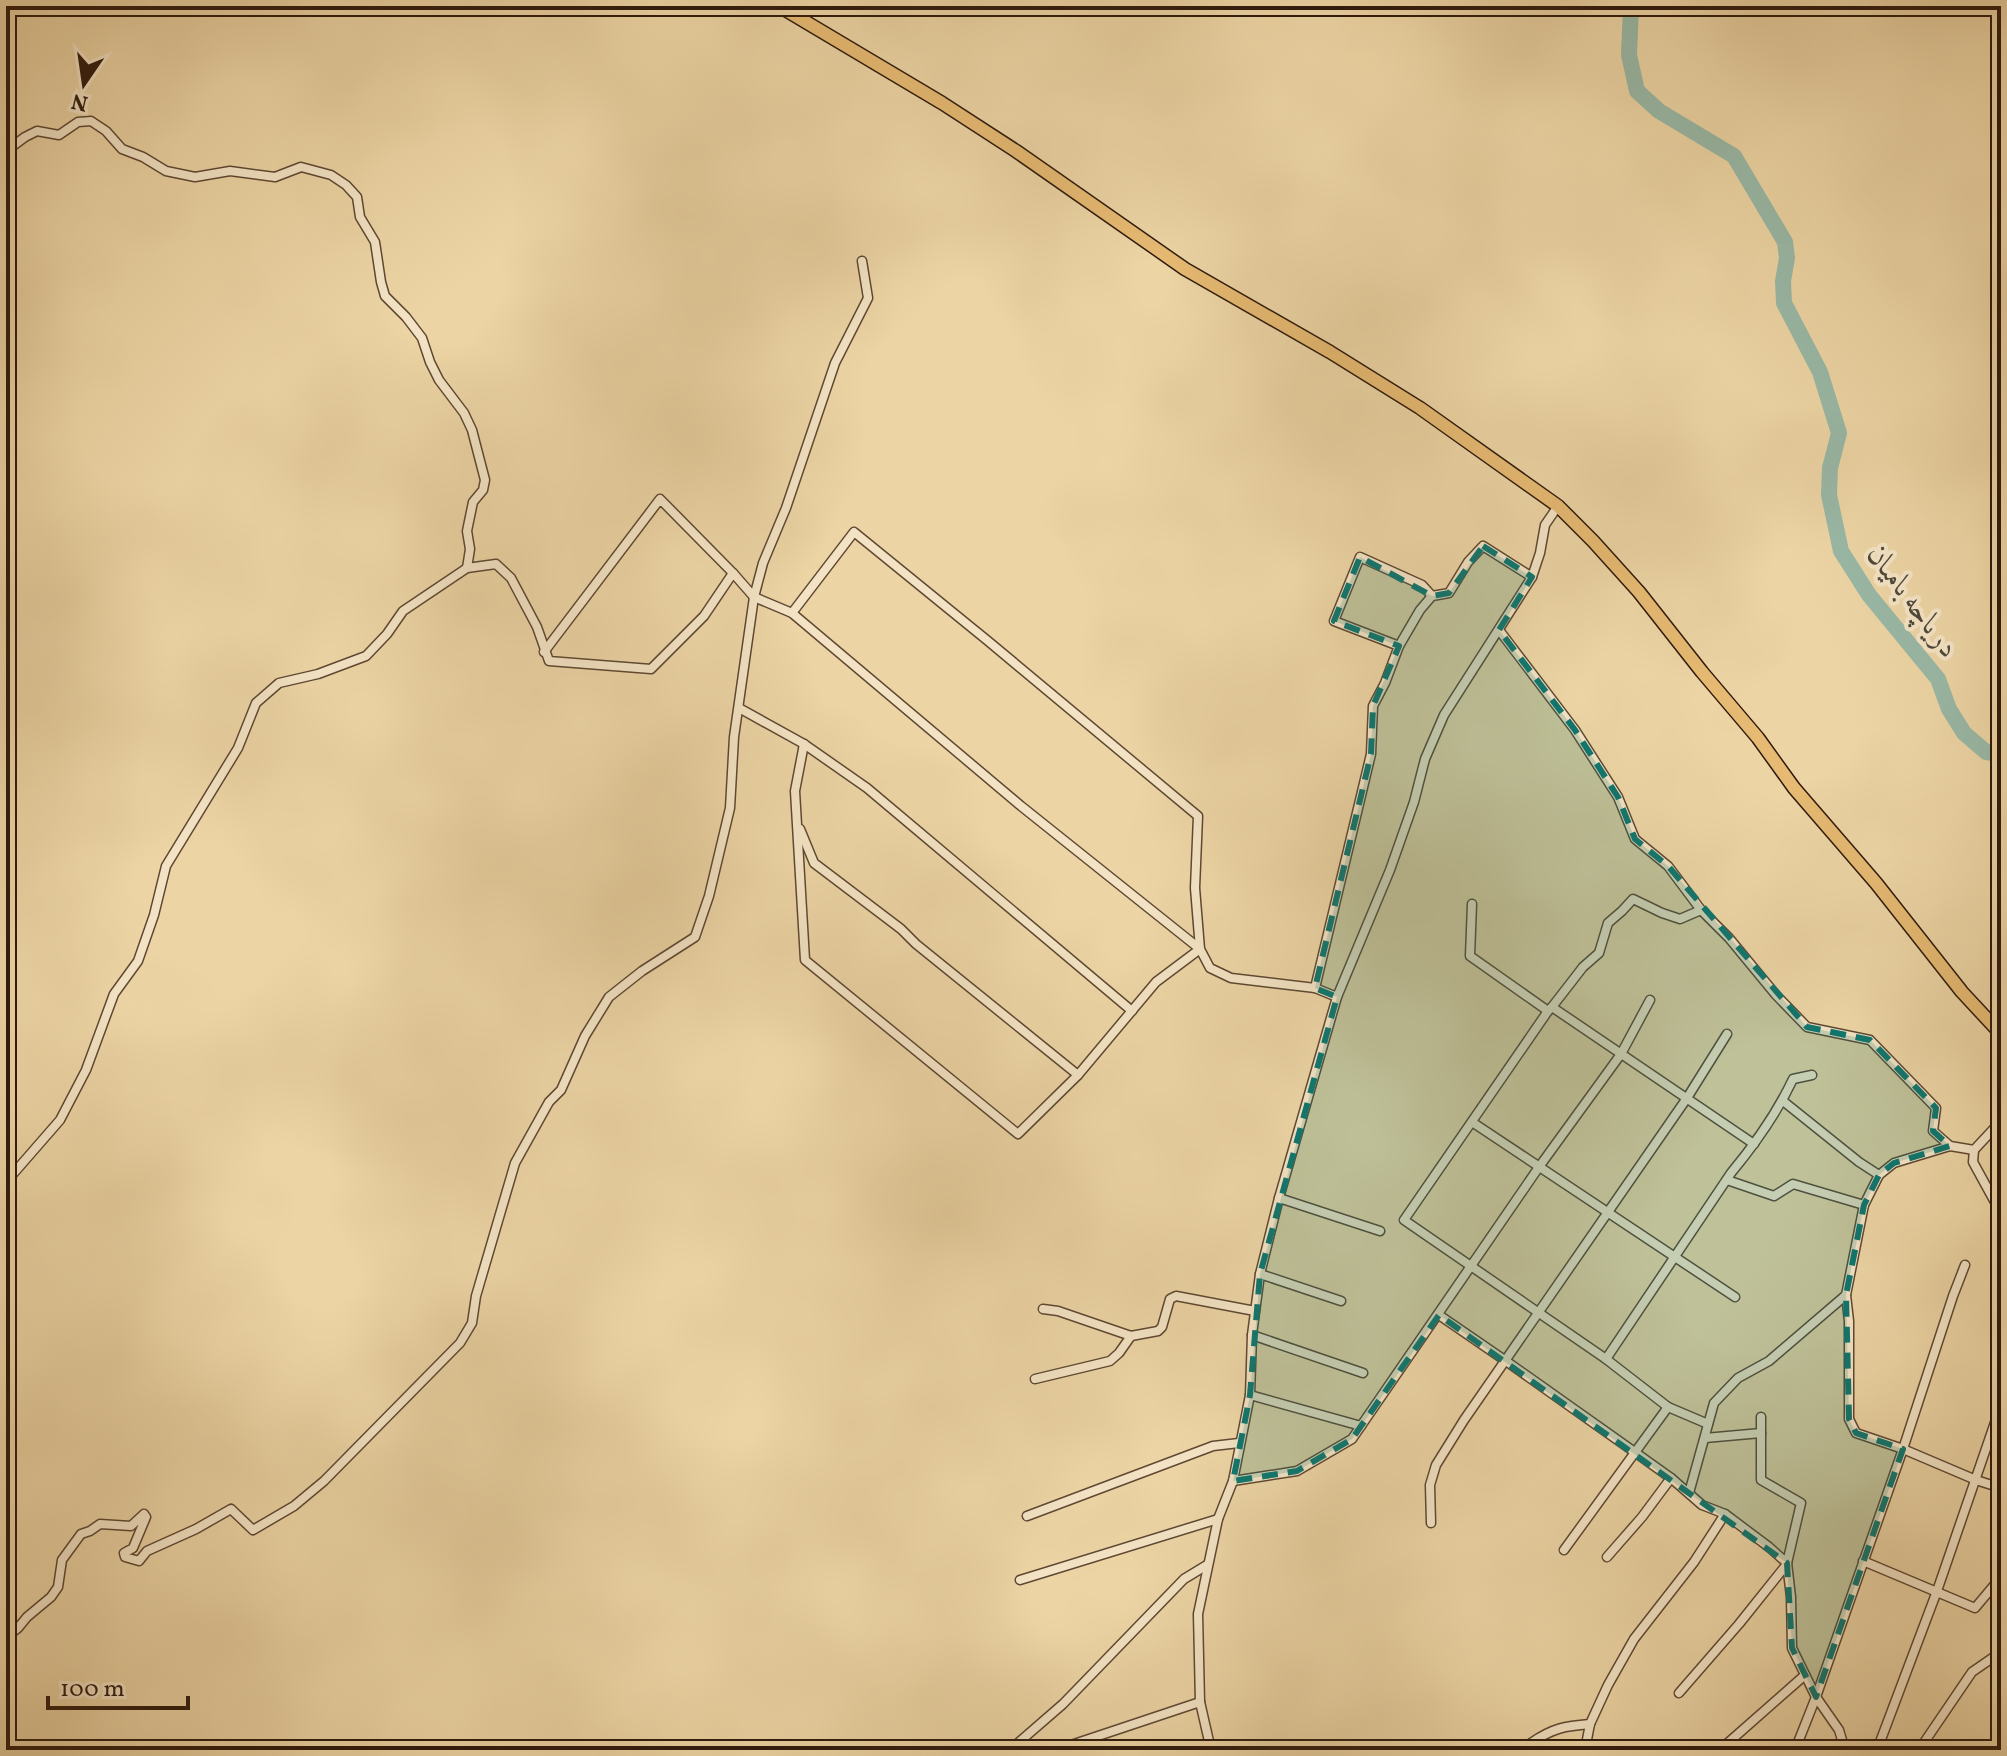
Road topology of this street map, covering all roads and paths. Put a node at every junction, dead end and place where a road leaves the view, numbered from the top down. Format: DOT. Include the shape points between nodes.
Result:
graph roads {
  1 [pos="779,6"];
  2 [pos="6,151"];
  3 [pos="862,261"];
  4 [pos="1558,506"];
  5 [pos="467,568"];
  6 [pos="733,573"];
  7 [pos="1532,577"];
  8 [pos="1432,596"];
  9 [pos="754,597"];
  10 [pos="792,613"];
  11 [pos="1499,630"];
  12 [pos="1399,646"];
  13 [pos="544,652"];
  14 [pos="739,708"];
  15 [pos="804,744"];
  16 [pos="797,822"];
  17 [pos="1472,904"];
  18 [pos="1701,910"];
  19 [pos="1200,949"];
  20 [pos="1315,988"];
  21 [pos="1337,997"];
  22 [pos="1650,1000"];
  23 [pos="1550,1009"];
  24 [pos="1132,1011"];
  25 [pos="1727,1034"];
  26 [pos="2001,1034"];
  27 [pos="1621,1054"];
  28 [pos="1078,1075"];
  29 [pos="1812,1075"];
  30 [pos="1687,1098"];
  31 [pos="1783,1101"];
  32 [pos="2001,1121"];
  33 [pos="1472,1122"];
  34 [pos="1754,1144"];
  35 [pos="1950,1146"];
  36 [pos="1974,1150"];
  37 [pos="1539,1167"];
  38 [pos="1879,1175"];
  39 [pos="1727,1180"];
  40 [pos="6,1182"];
  41 [pos="1279,1198"];
  42 [pos="1864,1205"];
  43 [pos="1608,1212"];
  44 [pos="2001,1213"];
  45 [pos="1380,1231"];
  46 [pos="1673,1257"];
  47 [pos="1965,1265"];
  48 [pos="1470,1266"];
  49 [pos="1260,1274"];
  50 [pos="1846,1295"];
  51 [pos="1735,1297"];
  52 [pos="1341,1301"];
  53 [pos="1043,1309"];
  54 [pos="1255,1311"];
  55 [pos="1539,1312"];
  56 [pos="1439,1315"];
  57 [pos="1252,1335"];
  58 [pos="1131,1336"];
  59 [pos="1606,1359"];
  60 [pos="1506,1361"];
  61 [pos="1363,1373"];
  62 [pos="1035,1379"];
  63 [pos="1250,1395"];
  64 [pos="2001,1405"];
  65 [pos="1668,1407"];
  66 [pos="1761,1417"];
  67 [pos="1708,1424"];
  68 [pos="1361,1426"];
  69 [pos="1761,1433"];
  70 [pos="1705,1438"];
  71 [pos="1239,1443"];
  72 [pos="1903,1449"];
  73 [pos="1636,1453"];
  74 [pos="1671,1478"];
  75 [pos="1976,1480"];
  76 [pos="1233,1481"];
  77 [pos="2001,1488"];
  78 [pos="1689,1493"];
  79 [pos="1725,1514"];
  80 [pos="1027,1516"];
  81 [pos="1218,1519"];
  82 [pos="1431,1523"];
  83 [pos="1564,1550"];
  84 [pos="1607,1557"];
  85 [pos="1863,1561"];
  86 [pos="1787,1563"];
  87 [pos="1207,1565"];
  88 [pos="2001,1577"];
  89 [pos="1020,1580"];
  90 [pos="1937,1591"];
  91 [pos="6,1637"];
  92 [pos="2001,1652"];
  93 [pos="1805,1675"];
  94 [pos="1679,1693"];
  95 [pos="1816,1697"];
  96 [pos="1200,1702"];
  97 [pos="1590,1724"];
  98 [pos="1531,1743"];
  99 [pos="1013,1748"];
  100 [pos="1721,1749"];
  101 [pos="1033,1750"];
  102 [pos="1056,1750"];
  103 [pos="1211,1750"];
  104 [pos="1585,1750"];
  105 [pos="1795,1750"];
  106 [pos="1845,1750"];
  107 [pos="1877,1750"];
  108 [pos="1919,1750"];
  1 -- 4 [label="main road" via="955,111 1185,269 1420,408"];
  2 -- 5 [label="street" via="37,131 59,135 78,122 91,121 122,149 166,171 195,177 230,171 275,177 301,167 346,185 357,197 360,217 375,242 385,296 422,338 439,380 472,430 485,480 467,531"];
  3 -- 9 [label="street" via="868,298 835,363"];
  4 -- 7 [label="street" via="1545,525"];
  4 -- 26 [label="main road" via="1639,592 1794,788"];
  5 -- 13 [label="street" via="496,564 511,578"];
  5 -- 40 [label="street" via="403,611 366,656 279,683 256,703 238,748 166,866 138,961 114,994 86,1070 60,1120"];
  6 -- 9 [label="street"];
  6 -- 13 [label="street" via="704,616 651,669 549,661"];
  6 -- 13 [label="street" via="660,499"];
  7 -- 8 [label="street" via="1483,546 1449,593"];
  7 -- 11 [label="street"];
  8 -- 12 [label="street"];
  8 -- 12 [label="street" via="1422,585 1360,557 1334,621"];
  9 -- 10 [label="street"];
  9 -- 14 [label="street"];
  10 -- 19 [label="street"];
  10 -- 19 [label="street" via="854,532 988,641 1198,816 1195,888"];
  11 -- 18 [label="street" via="1575,730 1618,797 1635,839 1668,866"];
  11 -- 21 [label="street" via="1444,715 1390,870"];
  12 -- 20 [label="street" via="1373,706 1371,754"];
  14 -- 15 [label="street"];
  14 -- 91 [label="street" via="730,808 695,937 609,997 585,1036 561,1090 515,1163 472,1323 460,1343 294,1506 253,1530 231,1509 147,1551 139,1561 124,1553 133,1548 144,1514 131,1526 100,1524 81,1534 62,1560 51,1597"];
  15 -- 16 [label="street" via="795,791"];
  15 -- 24 [label="street" via="867,788"];
  16 -- 28 [label="street" via="814,863"];
  16 -- 28 [label="street" via="805,960 1018,1134"];
  17 -- 23 [label="street" via="1470,956"];
  18 -- 23 [label="street" via="1680,919 1633,899 1608,923 1599,953"];
  18 -- 35 [label="street" via="1807,1027 1870,1040 1936,1108 1933,1131"];
  19 -- 20 [label="street" via="1210,968 1231,978"];
  19 -- 24 [label="street" via="1156,982"];
  20 -- 21 [label="street"];
  21 -- 41 [label="street"];
  22 -- 27 [label="street"];
  23 -- 27 [label="street"];
  23 -- 33 [label="street"];
  24 -- 28 [label="street"];
  25 -- 30 [label="street"];
  27 -- 30 [label="street"];
  27 -- 37 [label="street"];
  29 -- 31 [label="street" via="1793,1079"];
  30 -- 34 [label="street"];
  30 -- 43 [label="street"];
  31 -- 34 [label="street"];
  31 -- 38 [label="street"];
  32 -- 36 [label="street"];
  33 -- 37 [label="street"];
  33 -- 48 [label="street" via="1404,1220"];
  34 -- 39 [label="street"];
  35 -- 36 [label="street"];
  35 -- 38 [label="street" via="1894,1163"];
  36 -- 44 [label="street" via="1973,1162"];
  37 -- 43 [label="street"];
  37 -- 48 [label="street"];
  38 -- 42 [label="street"];
  39 -- 42 [label="street" via="1774,1196 1793,1184"];
  39 -- 46 [label="street"];
  41 -- 45 [label="street"];
  41 -- 49 [label="street"];
  42 -- 50 [label="street"];
  43 -- 46 [label="street"];
  43 -- 55 [label="street"];
  46 -- 51 [label="street"];
  46 -- 59 [label="street"];
  47 -- 72 [label="street"];
  48 -- 55 [label="street"];
  48 -- 56 [label="street"];
  49 -- 52 [label="street"];
  49 -- 54 [label="street"];
  50 -- 67 [label="street" via="1769,1361 1738,1378 1714,1403"];
  50 -- 72 [label="street" via="1849,1419 1856,1433"];
  53 -- 58 [label="street"];
  54 -- 57 [label="street"];
  54 -- 58 [label="street" via="1176,1296 1158,1331"];
  55 -- 59 [label="street"];
  55 -- 60 [label="street"];
  56 -- 60 [label="street"];
  56 -- 68 [label="street"];
  57 -- 61 [label="street"];
  57 -- 63 [label="street"];
  58 -- 62 [label="street" via="1110,1361"];
  59 -- 65 [label="street"];
  60 -- 73 [label="street"];
  60 -- 82 [label="street" via="1436,1465 1430,1485"];
  63 -- 68 [label="street"];
  63 -- 71 [label="street"];
  64 -- 75 [label="street"];
  65 -- 67 [label="street"];
  65 -- 73 [label="street"];
  66 -- 69 [label="street"];
  67 -- 70 [label="street"];
  68 -- 76 [label="street" via="1352,1439 1297,1471"];
  69 -- 70 [label="street"];
  69 -- 86 [label="street" via="1761,1480 1801,1503"];
  70 -- 78 [label="street"];
  71 -- 76 [label="street"];
  71 -- 80 [label="street" via="1213,1446"];
  72 -- 75 [label="street"];
  72 -- 85 [label="street"];
  73 -- 74 [label="street"];
  73 -- 83 [label="street"];
  74 -- 78 [label="street"];
  74 -- 84 [label="street"];
  75 -- 77 [label="street"];
  75 -- 90 [label="street"];
  76 -- 81 [label="street"];
  78 -- 79 [label="street"];
  79 -- 86 [label="street"];
  79 -- 97 [label="street" via="1634,1639"];
  81 -- 87 [label="street"];
  81 -- 89 [label="street"];
  85 -- 90 [label="street"];
  85 -- 95 [label="street"];
  86 -- 93 [label="street" via="1792,1648"];
  86 -- 94 [label="street"];
  87 -- 96 [label="street" via="1198,1614"];
  87 -- 99 [label="street" via="1184,1579"];
  88 -- 90 [label="street" via="1975,1608"];
  90 -- 107 [label="street"];
  92 -- 108 [label="street" via="1972,1672"];
  93 -- 95 [label="street"];
  93 -- 100 [label="street"];
  95 -- 105 [label="street"];
  95 -- 106 [label="street" via="1839,1730"];
  96 -- 102 [label="street"];
  96 -- 103 [label="street"];
  97 -- 98 [label="street" via="1548,1731"];
  97 -- 104 [label="street"];
  99 -- 101 [label="street"];
}
